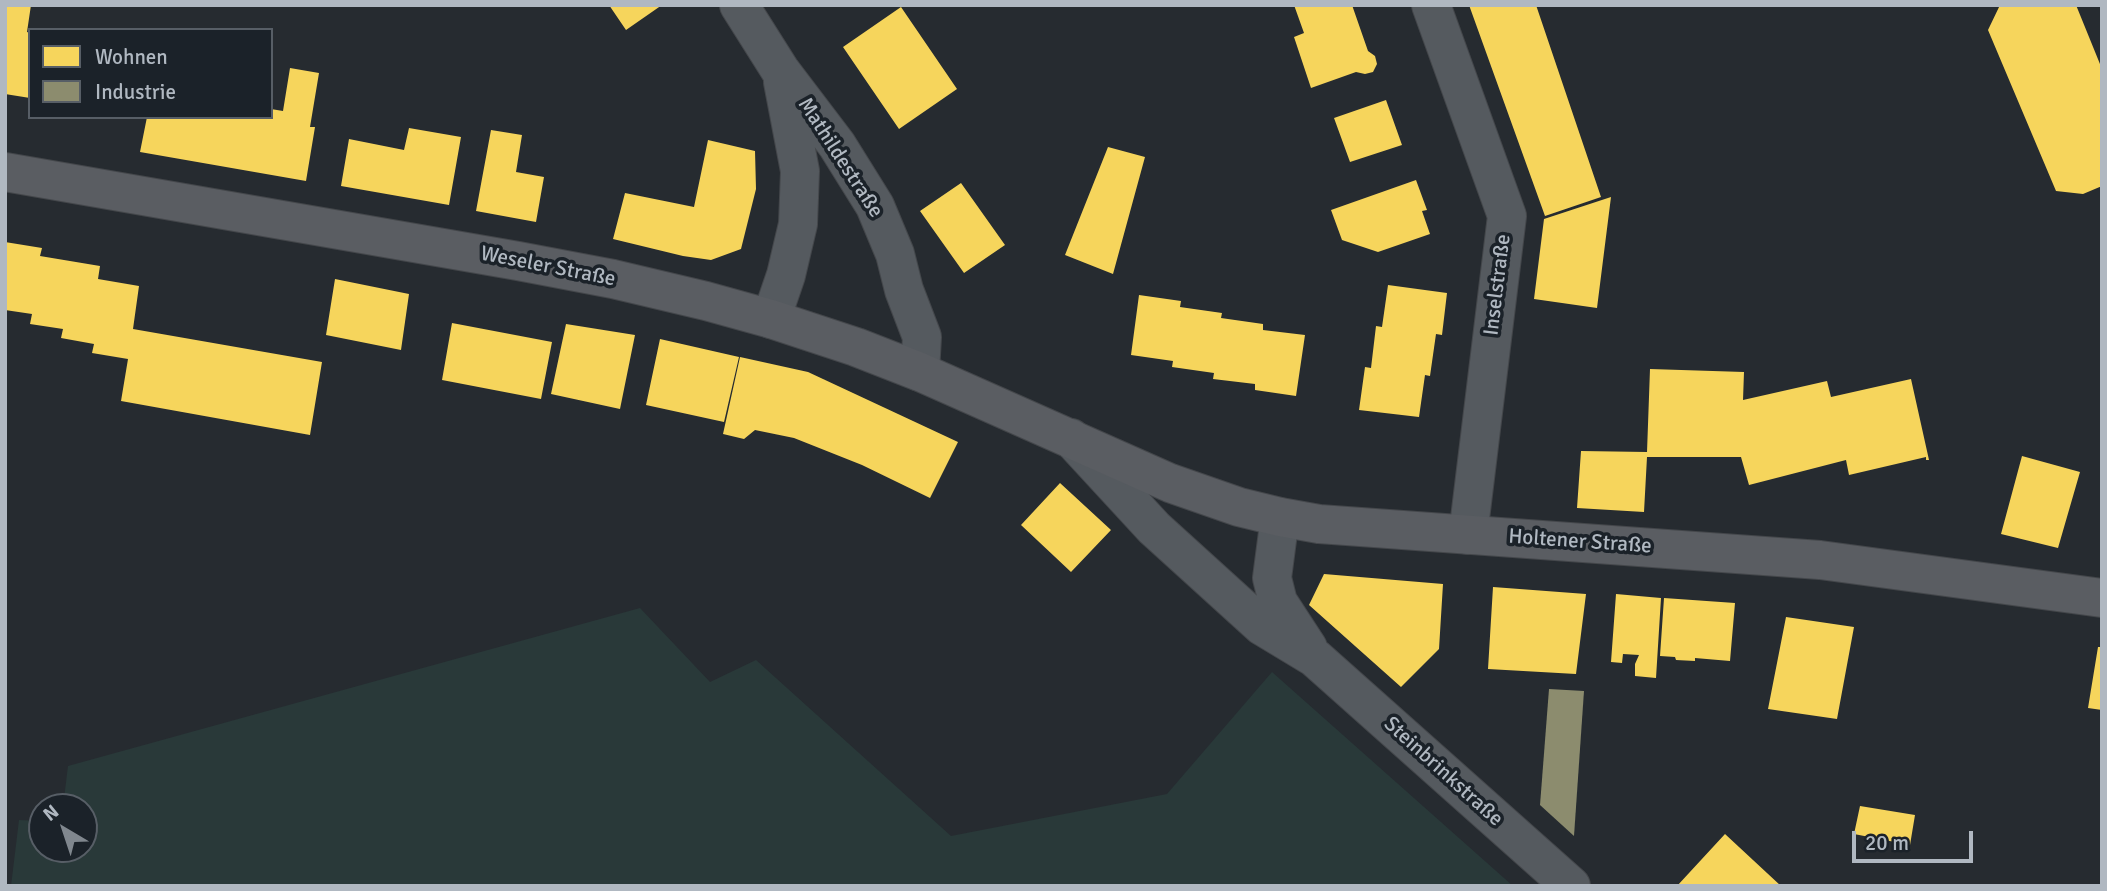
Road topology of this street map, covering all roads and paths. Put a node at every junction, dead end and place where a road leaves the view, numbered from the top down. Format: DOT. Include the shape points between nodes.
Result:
graph roads {
  1 [pos="739,5"];
  2 [pos="1431,5"];
  3 [pos="780,70"];
  4 [pos="5,172"];
  5 [pos="771,319"];
  6 [pos="920,372"];
  7 [pos="1070,438"];
  8 [pos="1280,517"];
  9 [pos="1468,535"];
  10 [pos="2102,598"];
  11 [pos="1315,658"];
  12 [pos="1571,886"];
  1 -- 3 [label="street, Mathildestraße"];
  2 -- 9 [label="street, Inselstraße" via="1507,216"];
  3 -- 5 [label="street, Mathildestraße" via="800,172 798,224"];
  3 -- 6 [label="street, Mathildestraße" via="837,145 875,206 922,337"];
  4 -- 5 [label="main road, Weseler Straße" via="600,276"];
  5 -- 6 [label="main road, Weseler Straße"];
  6 -- 7 [label="main road, Weseler Straße"];
  7 -- 8 [label="main road, Holtener Straße" via="1170,484"];
  7 -- 11 [label="street, Steinbrinkstraße" via="1154,528 1262,626"];
  8 -- 9 [label="main road, Holtener Straße"];
  8 -- 11 [label="street, Steinbrinkstraße" via="1272,578 1278,602"];
  9 -- 10 [label="main road, Holtener Straße" via="1820,559"];
  11 -- 12 [label="street, Steinbrinkstraße"];
}
